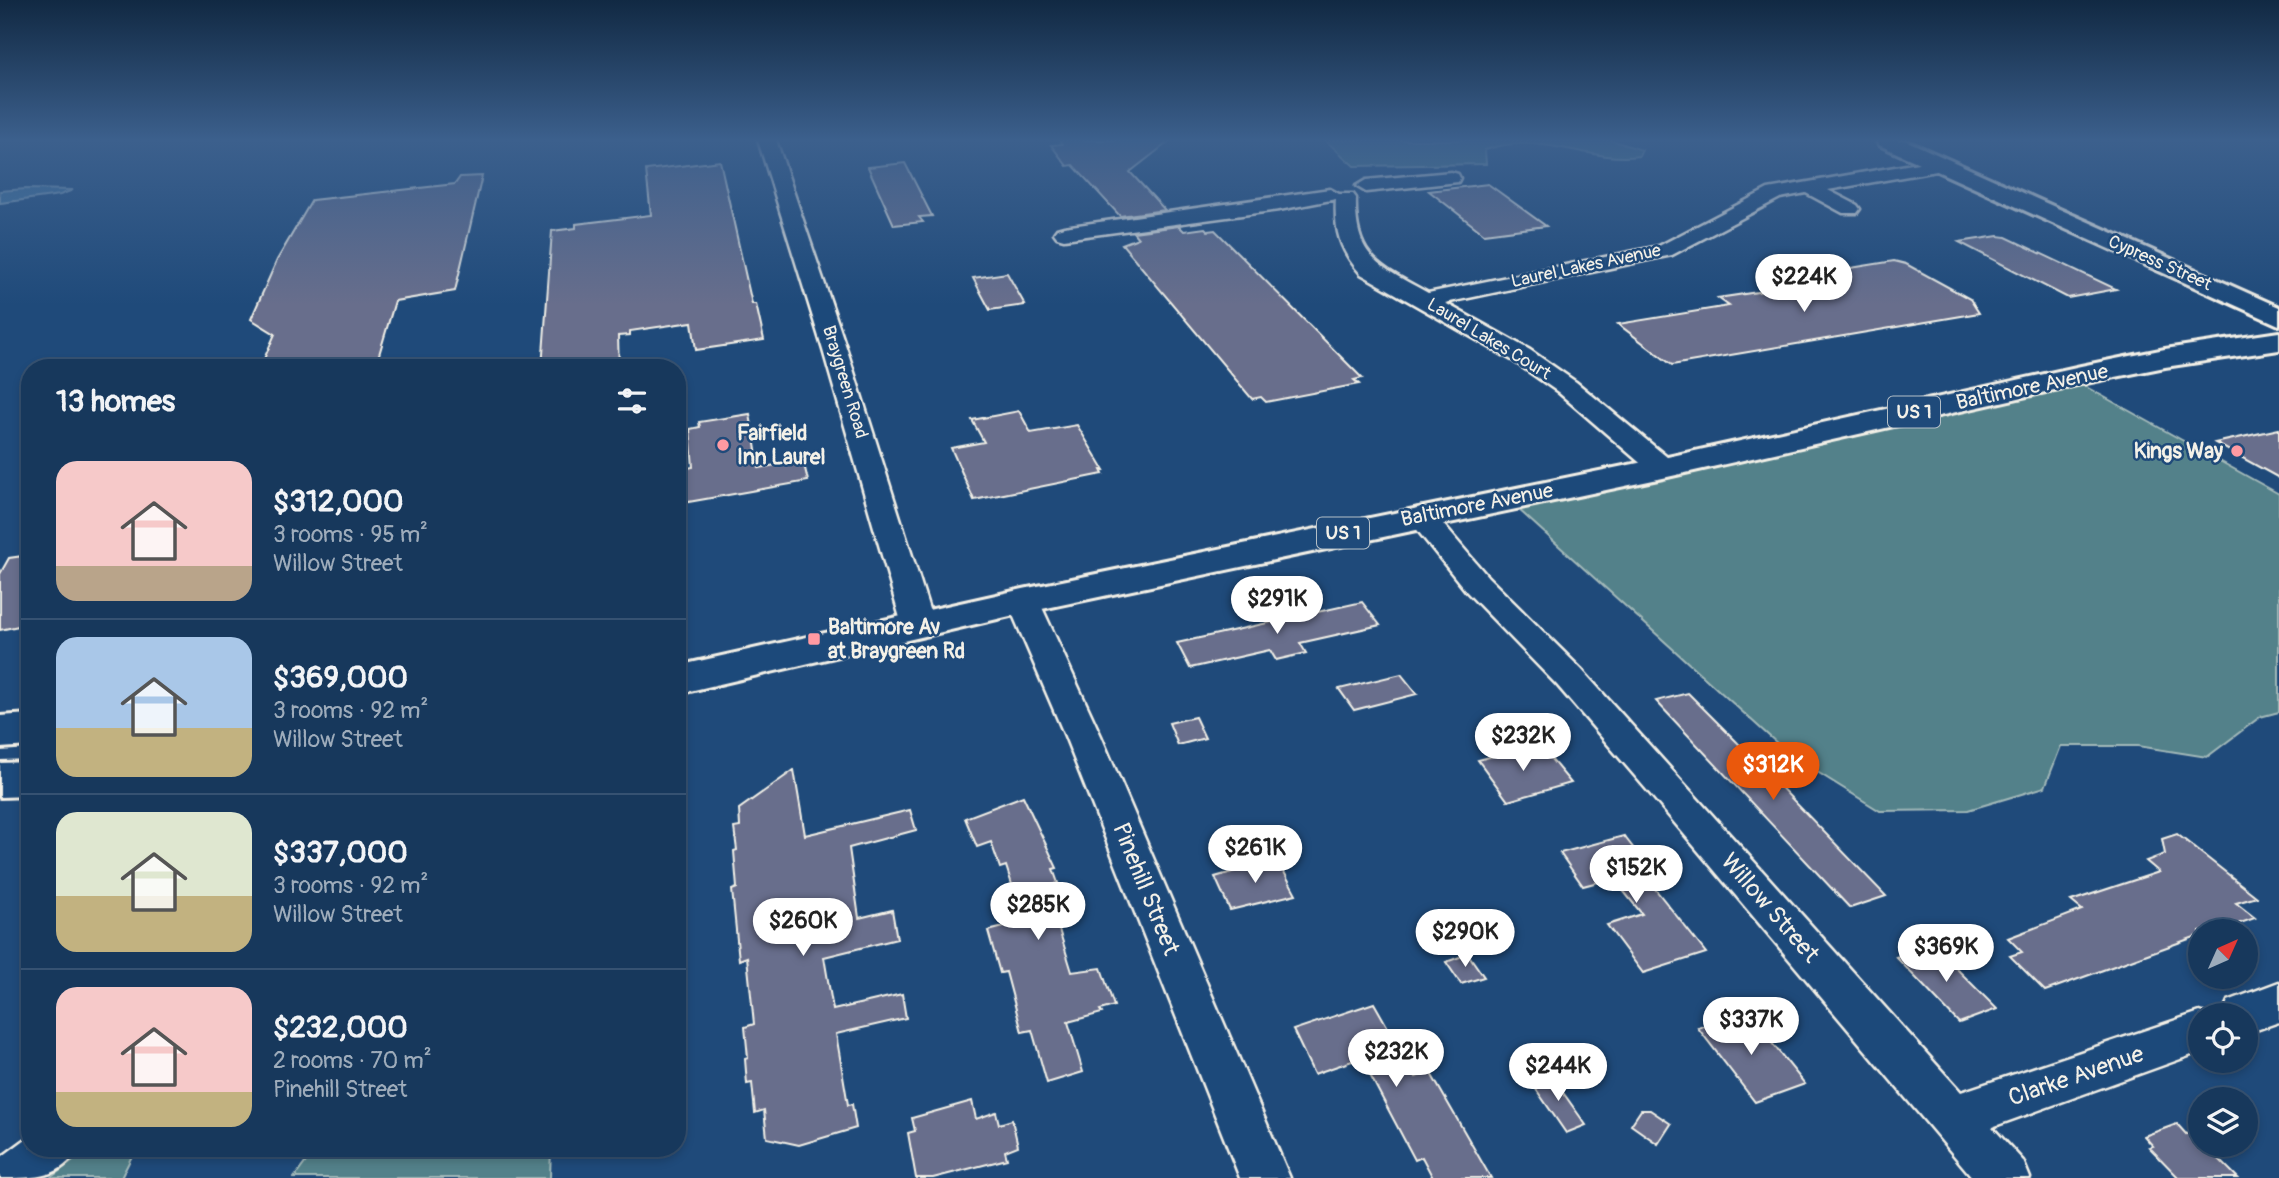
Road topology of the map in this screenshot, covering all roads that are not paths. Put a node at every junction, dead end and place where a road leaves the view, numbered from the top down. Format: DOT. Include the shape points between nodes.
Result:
graph roads {
  1 [pos="785,195"];
  2 [pos="1335,195"];
  3 [pos="1347,195"];
  4 [pos="1773,195"];
  5 [pos="1824,195"];
  6 [pos="2008,195"];
  7 [pos="1850,209"];
  8 [pos="1064,233"];
  9 [pos="1426,300"];
  10 [pos="2279,317"];
  11 [pos="2279,341"];
  12 [pos="1663,468"];
  13 [pos="1420,516"];
  14 [pos="1023,601"];
  15 [pos="918,625"];
  16 [pos="686,678"];
  17 [pos="21,731"];
  18 [pos="0,732"];
  19 [pos="21,779"];
  20 [pos="0,780"];
  21 [pos="2279,1002"];
  22 [pos="2258,1010"];
  23 [pos="2188,1036"];
  24 [pos="1953,1118"];
  25 [pos="42,1157"];
  26 [pos="14,1178"];
  27 [pos="1265,1178"];
  28 [pos="2005,1178"];
  1 -- 15 [label="street, Braygreen Road"];
  2 -- 8 [label="street"];
  3 -- 9 [label="street, Laurel Lakes Court" via="1345,234 1357,256 1378,276"];
  4 -- 9 [label="street, Laurel Lakes Avenue" via="1665,251"];
  5 -- 7 [label="street"];
  6 -- 10 [label="main road, Cypress Street"];
  9 -- 12 [label="street, Laurel Lakes Court" via="1567,387"];
  11 -- 12 [label="main road, Baltimore Avenue / US 1" via="2081,375"];
  12 -- 13 [label="main road, Baltimore Avenue / US 1"];
  13 -- 14 [label="main road, Baltimore Avenue / US 1"];
  13 -- 24 [label="street, Willow Street" via="1477,584 1569,677"];
  14 -- 15 [label="main road, Baltimore Avenue / US 1"];
  14 -- 27 [label="street, Pinehill Street"];
  15 -- 16 [label="main road, Baltimore Avenue / US 1"];
  17 -- 18 [label="main road"];
  19 -- 20 [label="main road"];
  21 -- 22 [label="street"];
  23 -- 24 [label="street, Clarke Avenue"];
  24 -- 28 [label="street, Willow Street"];
  25 -- 26 [label="street"];
}
